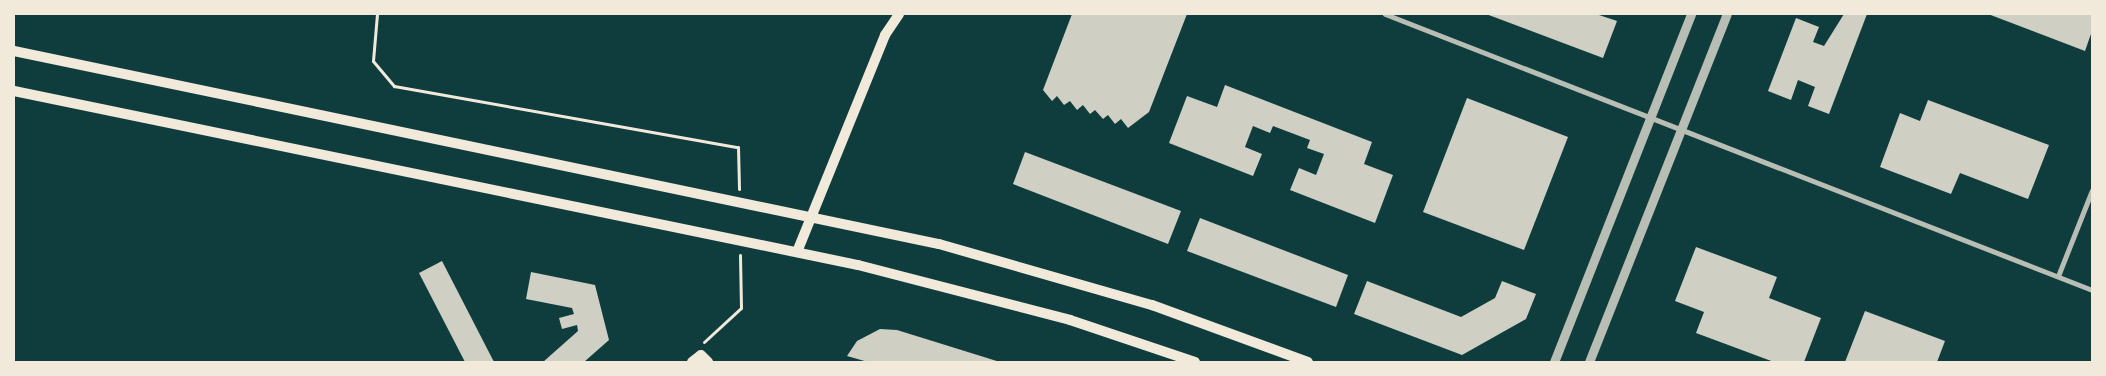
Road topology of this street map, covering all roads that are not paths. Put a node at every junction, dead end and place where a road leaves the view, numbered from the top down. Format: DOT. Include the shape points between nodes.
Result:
graph roads {
  1 [pos="899,14"];
  2 [pos="909,14"];
  3 [pos="1385,14"];
  4 [pos="1691,14"];
  5 [pos="1727,14"];
  6 [pos="885,35"];
  7 [pos="14,51"];
  8 [pos="14,91"];
  9 [pos="1650,117"];
  10 [pos="1681,129"];
  11 [pos="2092,190"];
  12 [pos="812,216"];
  13 [pos="797,252"];
  14 [pos="2058,276"];
  15 [pos="2092,290"];
  16 [pos="692,362"];
  17 [pos="708,362"];
  18 [pos="1195,362"];
  19 [pos="1308,362"];
  20 [pos="1554,362"];
  21 [pos="1589,362"];
  1 -- 6 [label="main road"];
  2 -- 6 [label="main road"];
  3 -- 9 [label="street"];
  4 -- 9 [label="street"];
  5 -- 10 [label="street"];
  6 -- 12 [label="main road"];
  7 -- 12 [label="main road"];
  8 -- 13 [label="main road"];
  9 -- 10 [label="street"];
  9 -- 20 [label="street"];
  10 -- 14 [label="street"];
  10 -- 21 [label="street"];
  11 -- 14 [label="street"];
  12 -- 13 [label="main road"];
  12 -- 19 [label="main road" via="1081,283"];
  13 -- 18 [label="main road" via="1000,300"];
  14 -- 15 [label="street"];
  16 -- 17 [label="main road" via="701,354"];
}
